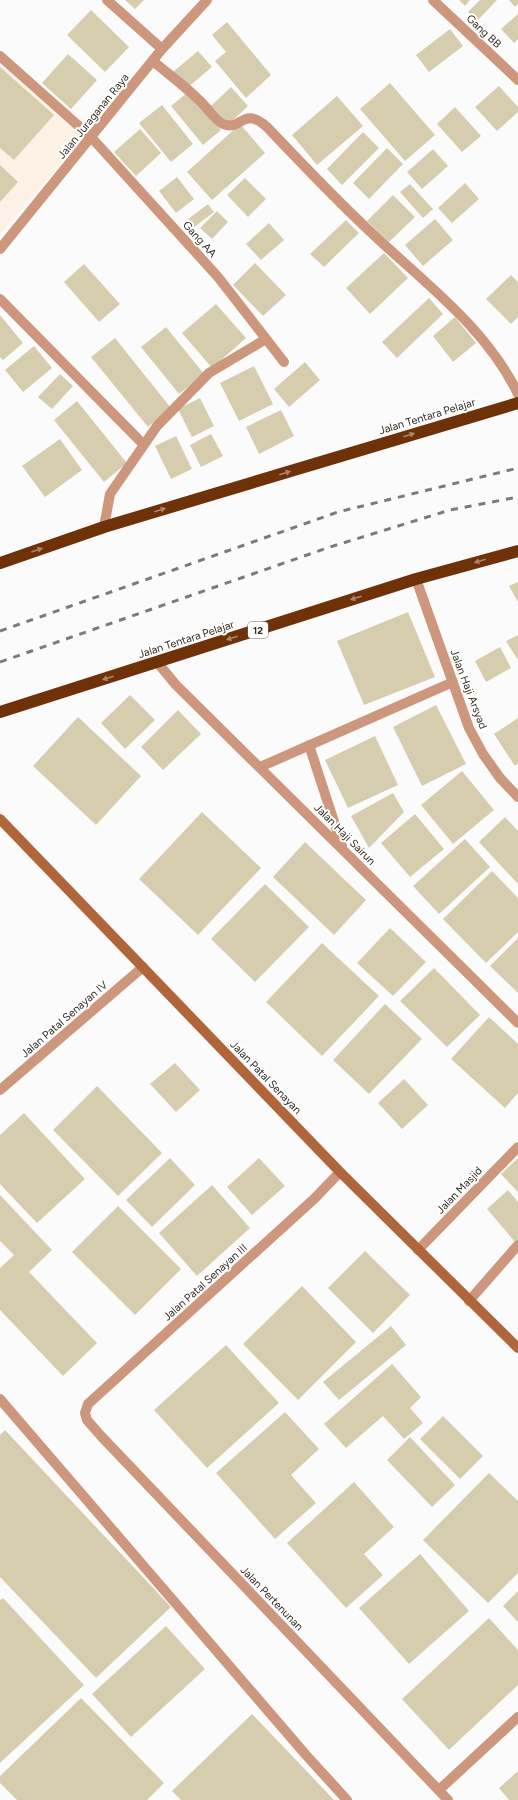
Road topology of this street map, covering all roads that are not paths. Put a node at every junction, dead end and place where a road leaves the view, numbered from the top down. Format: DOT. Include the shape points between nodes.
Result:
graph roads {
  1 [pos="107,0"];
  2 [pos="207,0"];
  3 [pos="433,0"];
  4 [pos="162,49"];
  5 [pos="0,56"];
  6 [pos="153,60"];
  7 [pos="518,80"];
  8 [pos="91,137"];
  9 [pos="0,249"];
  10 [pos="0,300"];
  11 [pos="266,339"];
  12 [pos="284,362"];
  13 [pos="518,394"];
  14 [pos="518,403"];
  15 [pos="144,445"];
  16 [pos="104,527"];
  17 [pos="518,551"];
  18 [pos="0,563"];
  19 [pos="416,579"];
  20 [pos="156,662"];
  21 [pos="453,682"];
  22 [pos="0,712"];
  23 [pos="309,745"];
  24 [pos="260,767"];
  25 [pos="518,797"];
  26 [pos="0,819"];
  27 [pos="342,848"];
  28 [pos="144,967"];
  29 [pos="518,1023"];
  30 [pos="0,1090"];
  31 [pos="518,1147"];
  32 [pos="340,1172"];
  33 [pos="518,1245"];
  34 [pos="418,1250"];
  35 [pos="469,1301"];
  36 [pos="518,1348"];
  37 [pos="0,1399"];
  38 [pos="85,1410"];
  39 [pos="518,1717"];
  40 [pos="439,1790"];
  41 [pos="347,1800"];
  42 [pos="448,1800"];
  1 -- 4 [label="street"];
  2 -- 4 [label="street, Jalan Juraganan Raya"];
  3 -- 7 [label="street, Gang BB"];
  4 -- 6 [label="street, Jalan Juraganan Raya"];
  5 -- 8 [label="street, Gang AA"];
  6 -- 8 [label="street, Jalan Juraganan Raya"];
  6 -- 13 [label="street" via="222,124 229,126 252,117 267,126 374,236 478,333 511,379"];
  8 -- 9 [label="street, Jalan Juraganan Raya"];
  8 -- 11 [label="street, Gang AA" via="218,277"];
  10 -- 15 [label="street"];
  11 -- 12 [label="street, Gang AA"];
  11 -- 15 [label="street" via="209,373 158,426"];
  16 -- 14 [label="highway, Jalan Tentara Pelajar, one-way"];
  15 -- 16 [label="street" via="110,494"];
  18 -- 16 [label="highway, Jalan Tentara Pelajar, one-way"];
  17 -- 19 [label="highway, Jalan Tentara Pelajar / 12, one-way"];
  19 -- 20 [label="highway, Jalan Tentara Pelajar / 12, one-way"];
  19 -- 21 [label="street, Jalan Haji Arsyad"];
  20 -- 22 [label="highway, Jalan Tentara Pelajar / 12, one-way"];
  20 -- 24 [label="street, Jalan Haji Sairun"];
  21 -- 23 [label="street"];
  21 -- 25 [label="street, Jalan Haji Arsyad" via="469,728 483,754"];
  23 -- 24 [label="street"];
  23 -- 27 [label="street"];
  24 -- 27 [label="street, Jalan Haji Sairun"];
  26 -- 28 [label="street, Jalan Patal Senayan"];
  27 -- 29 [label="street, Jalan Haji Sairun"];
  28 -- 30 [label="street, Jalan Patal Senayan IV"];
  28 -- 32 [label="street, Jalan Patal Senayan"];
  31 -- 34 [label="street, Jalan Masjid"];
  32 -- 34 [label="street, Jalan Patal Senayan"];
  32 -- 38 [label="street, Jalan Patal Senayan III" via="314,1199 88,1404"];
  33 -- 35 [label="street"];
  34 -- 35 [label="street, Jalan Patal Senayan"];
  35 -- 36 [label="street, Jalan Patal Senayan"];
  37 -- 41 [label="street"];
  38 -- 40 [label="street, Jalan Pertenunan" via="88,1420 101,1436"];
  39 -- 40 [label="street"];
  40 -- 42 [label="street, Jalan Pertenunan"];
}
